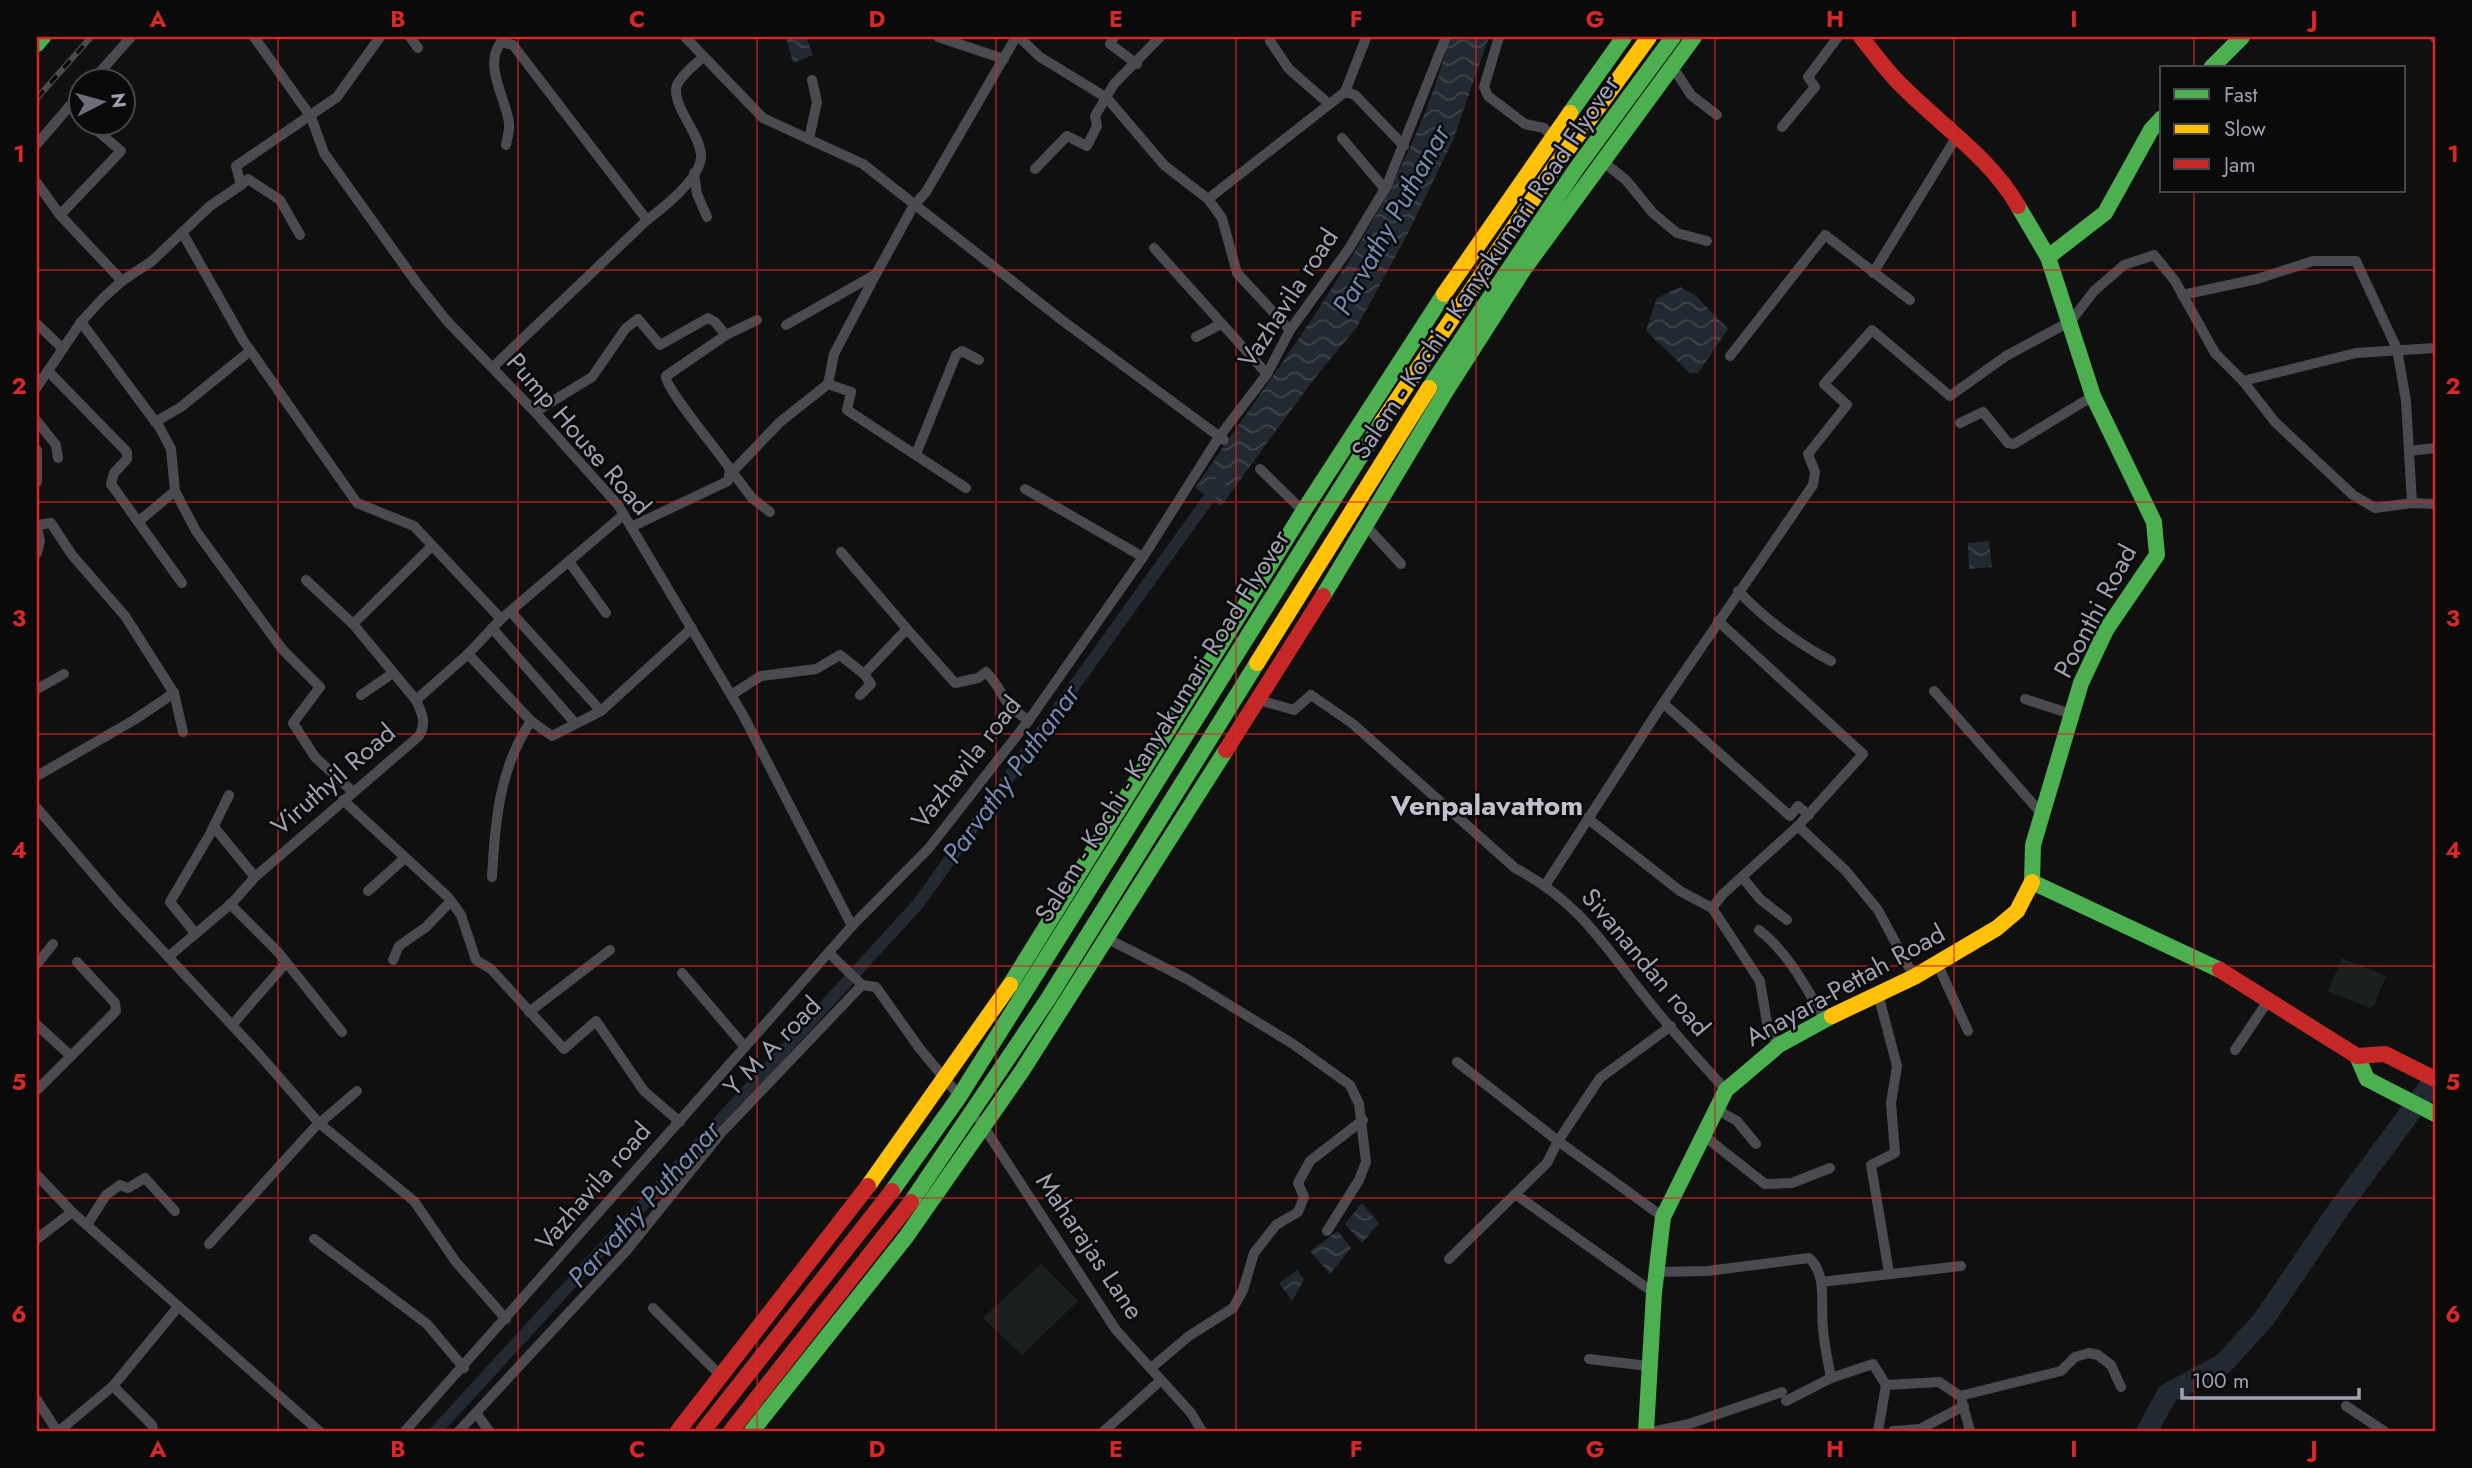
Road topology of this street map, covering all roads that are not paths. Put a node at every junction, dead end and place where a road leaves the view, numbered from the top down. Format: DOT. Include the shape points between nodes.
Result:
graph roads {
  1 [pos="43,37"];
  2 [pos="131,37"];
  3 [pos="254,37"];
  4 [pos="380,37"];
  5 [pos="410,37"];
  6 [pos="685,37"];
  7 [pos="938,37"];
  8 [pos="1017,37"];
  9 [pos="1114,37"];
  10 [pos="1160,37"];
  11 [pos="1446,37"];
  12 [pos="1499,37"];
  13 [pos="1624,37"];
  14 [pos="1649,37"];
  15 [pos="1673,37"];
  16 [pos="1694,37"];
  17 [pos="1838,37"];
  18 [pos="1861,37"];
  19 [pos="2242,37"];
  20 [pos="1366,38"];
  21 [pos="1270,41"];
  22 [pos="37,44"];
  23 [pos="418,48"];
  24 [pos="703,57"];
  25 [pos="1004,59"];
  26 [pos="1137,64"];
  27 [pos="105,66"];
  28 [pos="1672,66"];
  29 [pos="2213,66"];
  30 [pos="812,80"];
  31 [pos="1345,92"];
  32 [pos="1107,98"];
  33 [pos="1329,104"];
  34 [pos="66,110"];
  35 [pos="1717,115"];
  36 [pos="311,117"];
  37 [pos="2160,120"];
  38 [pos="1782,127"];
  39 [pos="1957,135"];
  40 [pos="103,136"];
  41 [pos="1552,136"];
  42 [pos="1342,138"];
  43 [pos="809,139"];
  44 [pos="37,144"];
  45 [pos="506,145"];
  46 [pos="1405,146"];
  47 [pos="1602,161"];
  48 [pos="1035,169"];
  49 [pos="694,173"];
  50 [pos="37,183"];
  51 [pos="241,185"];
  52 [pos="1385,189"];
  53 [pos="1208,199"];
  54 [pos="914,205"];
  55 [pos="60,215"];
  56 [pos="706,216"];
  57 [pos="647,220"];
  58 [pos="182,232"];
  59 [pos="300,235"];
  60 [pos="1707,241"];
  61 [pos="1154,248"];
  62 [pos="2048,257"];
  63 [pos="1873,273"];
  64 [pos="876,274"];
  65 [pos="122,281"];
  66 [pos="2182,295"];
  67 [pos="1910,300"];
  68 [pos="757,320"];
  69 [pos="2071,320"];
  70 [pos="82,322"];
  71 [pos="37,324"];
  72 [pos="1221,324"];
  73 [pos="786,325"];
  74 [pos="1290,330"];
  75 [pos="726,335"];
  76 [pos="1196,337"];
  77 [pos="2435,348"];
  78 [pos="63,349"];
  79 [pos="2397,349"];
  80 [pos="250,351"];
  81 [pos="1730,356"];
  82 [pos="979,360"];
  83 [pos="493,368"];
  84 [pos="48,371"];
  85 [pos="1267,374"];
  86 [pos="2243,381"];
  87 [pos="828,384"];
  88 [pos="37,387"];
  89 [pos="2093,396"];
  90 [pos="535,412"];
  91 [pos="37,421"];
  92 [pos="156,422"];
  93 [pos="1960,423"];
  94 [pos="1222,439"];
  95 [pos="2435,448"];
  96 [pos="37,450"];
  97 [pos="2409,451"];
  98 [pos="916,454"];
  99 [pos="58,458"];
  100 [pos="730,469"];
  101 [pos="1260,469"];
  102 [pos="37,482"];
  103 [pos="966,488"];
  104 [pos="1025,489"];
  105 [pos="175,491"];
  106 [pos="2412,503"];
  107 [pos="2435,504"];
  108 [pos="1303,511"];
  109 [pos="770,512"];
  110 [pos="622,516"];
  111 [pos="138,522"];
  112 [pos="37,526"];
  113 [pos="1366,526"];
  114 [pos="631,527"];
  115 [pos="431,547"];
  116 [pos="841,552"];
  117 [pos="37,553"];
  118 [pos="1143,557"];
  119 [pos="570,563"];
  120 [pos="1401,564"];
  121 [pos="306,580"];
  122 [pos="182,583"];
  123 [pos="1738,591"];
  124 [pos="511,612"];
  125 [pos="606,613"];
  126 [pos="501,619"];
  127 [pos="1718,621"];
  128 [pos="353,624"];
  129 [pos="492,628"];
  130 [pos="692,628"];
  131 [pos="907,629"];
  132 [pos="468,654"];
  133 [pos="1831,661"];
  134 [pos="393,673"];
  135 [pos="64,674"];
  136 [pos="864,674"];
  137 [pos="37,689"];
  138 [pos="1934,691"];
  139 [pos="174,693"];
  140 [pos="361,695"];
  141 [pos="731,695"];
  142 [pos="860,695"];
  143 [pos="2025,699"];
  144 [pos="416,700"];
  145 [pos="1259,700"];
  146 [pos="1663,703"];
  147 [pos="601,711"];
  148 [pos="2071,714"];
  149 [pos="1029,720"];
  150 [pos="531,721"];
  151 [pos="575,723"];
  152 [pos="183,732"];
  153 [pos="37,776"];
  154 [pos="352,791"];
  155 [pos="229,795"];
  156 [pos="343,800"];
  157 [pos="37,808"];
  158 [pos="2040,812"];
  159 [pos="1809,815"];
  160 [pos="1587,818"];
  161 [pos="1798,825"];
  162 [pos="214,827"];
  163 [pos="405,858"];
  164 [pos="254,877"];
  165 [pos="492,877"];
  166 [pos="1742,877"];
  167 [pos="2032,882"];
  168 [pos="1546,884"];
  169 [pos="368,891"];
  170 [pos="451,901"];
  171 [pos="230,904"];
  172 [pos="1712,908"];
  173 [pos="1787,920"];
  174 [pos="852,926"];
  175 [pos="1759,929"];
  176 [pos="195,933"];
  177 [pos="1108,939"];
  178 [pos="53,944"];
  179 [pos="610,950"];
  180 [pos="829,953"];
  181 [pos="168,957"];
  182 [pos="393,960"];
  183 [pos="77,962"];
  184 [pos="286,963"];
  185 [pos="1937,963"];
  186 [pos="37,964"];
  187 [pos="682,973"];
  188 [pos="1914,978"];
  189 [pos="867,985"];
  190 [pos="1878,994"];
  191 [pos="2268,1000"];
  192 [pos="529,1012"];
  193 [pos="1825,1020"];
  194 [pos="37,1025"];
  195 [pos="232,1025"];
  196 [pos="1671,1026"];
  197 [pos="1968,1031"];
  198 [pos="342,1032"];
  199 [pos="1779,1045"];
  200 [pos="745,1047"];
  201 [pos="2235,1049"];
  202 [pos="71,1056"];
  203 [pos="2357,1056"];
  204 [pos="1457,1062"];
  205 [pos="2435,1079"];
  206 [pos="945,1080"];
  207 [pos="37,1090"];
  208 [pos="1726,1090"];
  209 [pos="357,1091"];
  210 [pos="959,1097"];
  211 [pos="1716,1109"];
  212 [pos="2435,1114"];
  213 [pos="978,1119"];
  214 [pos="1363,1120"];
  215 [pos="680,1122"];
  216 [pos="319,1123"];
  217 [pos="1703,1135"];
  218 [pos="1558,1141"];
  219 [pos="1756,1144"];
  220 [pos="1830,1168"];
  221 [pos="37,1175"];
  222 [pos="1515,1194"];
  223 [pos="175,1211"];
  224 [pos="72,1212"];
  225 [pos="1663,1217"];
  226 [pos="87,1225"];
  227 [pos="1327,1231"];
  228 [pos="37,1239"];
  229 [pos="314,1239"];
  230 [pos="209,1244"];
  231 [pos="1449,1259"];
  232 [pos="1961,1266"];
  233 [pos="1656,1272"];
  234 [pos="1889,1273"];
  235 [pos="1821,1282"];
  236 [pos="1654,1293"];
  237 [pos="178,1307"];
  238 [pos="653,1308"];
  239 [pos="506,1319"];
  240 [pos="1589,1359"];
  241 [pos="1648,1366"];
  242 [pos="464,1368"];
  243 [pos="1151,1368"];
  244 [pos="722,1377"];
  245 [pos="1831,1378"];
  246 [pos="1160,1381"];
  247 [pos="1886,1385"];
  248 [pos="113,1386"];
  249 [pos="2121,1387"];
  250 [pos="37,1400"];
  251 [pos="1962,1401"];
  252 [pos="2346,1406"];
  253 [pos="476,1413"];
  254 [pos="58,1431"];
  255 [pos="153,1431"];
  256 [pos="319,1431"];
  257 [pos="405,1431"];
  258 [pos="459,1431"];
  259 [pos="489,1431"];
  260 [pos="678,1431"];
  261 [pos="703,1431"];
  262 [pos="731,1431"];
  263 [pos="752,1431"];
  264 [pos="1104,1431"];
  265 [pos="1202,1431"];
  266 [pos="1646,1431"];
  267 [pos="1656,1431"];
  268 [pos="1878,1431"];
  269 [pos="1893,1431"];
  270 [pos="1970,1431"];
  271 [pos="2384,1431"];
  1 -- 22 [label="main road"];
  2 -- 27 [label="street"];
  3 -- 36 [label="street, Pump House Road"];
  4 -- 36 [label="street" via="337,97"];
  5 -- 23 [label="street"];
  6 -- 24 [label="street"];
  7 -- 25 [label="street"];
  8 -- 25 [label="street"];
  8 -- 32 [label="street" via="1040,57"];
  9 -- 26 [label="street" via="1110,44"];
  10 -- 26 [label="street"];
  11 -- 46 [label="street, Vazhavila road"];
  12 -- 41 [label="street" via="1484,87 1525,124 1544,128"];
  13 -- 41 [label="main road"];
  14 -- 210 [label="main road, Salem - Kochi - Kanyakumari Road Flyover" via="1430,345"];
  15 -- 213 [label="main road, Salem - Kochi - Kanyakumari Road Flyover" via="1447,358"];
  16 -- 28 [label="main road"];
  17 -- 38 [label="street" via="1808,77 1815,90"];
  18 -- 39 [label="main road, Poonthi Road" via="1898,82"];
  19 -- 29 [label="main road"];
  20 -- 31 [label="street"];
  21 -- 33 [label="street" via="1289,69"];
  24 -- 43 [label="street" via="763,118"];
  24 -- 49 [label="street" via="677,85 676,95 701,157"];
  25 -- 54 [label="street"];
  26 -- 32 [label="street"];
  28 -- 35 [label="street" via="1691,95"];
  28 -- 47 [label="main road"];
  30 -- 43 [label="street" via="817,102"];
  31 -- 33 [label="street"];
  31 -- 46 [label="street" via="1354,95"];
  32 -- 48 [label="street" via="1095,116 1097,126 1087,146 1068,136"];
  32 -- 53 [label="street" via="1164,164"];
  33 -- 53 [label="street"];
  34 -- 44 [label="street"];
  36 -- 51 [label="street" via="236,166"];
  36 -- 83 [label="street, Pump House Road" via="324,153 416,282"];
  37 -- 62 [label="main road" via="2105,213"];
  39 -- 62 [label="main road, Poonthi Road" via="2010,192"];
  39 -- 63 [label="street"];
  40 -- 55 [label="street" via="121,151"];
  41 -- 108 [label="main road"];
  42 -- 52 [label="street"];
  43 -- 54 [label="street" via="863,164"];
  45 -- 57 [label="street" via="509,123 498,92 495,57 497,47 506,41"];
  46 -- 52 [label="street, Vazhavila road"];
  47 -- 60 [label="street" via="1678,233"];
  47 -- 113 [label="main road" via="1517,280"];
  49 -- 56 [label="street"];
  49 -- 57 [label="street" via="673,200"];
  50 -- 55 [label="street"];
  51 -- 58 [label="street"];
  51 -- 59 [label="street" via="248,179 280,200"];
  52 -- 74 [label="street, Vazhavila road"];
  53 -- 74 [label="street" via="1222,218 1237,273"];
  54 -- 64 [label="street"];
  54 -- 94 [label="street"];
  55 -- 65 [label="street"];
  57 -- 83 [label="street"];
  58 -- 65 [label="street"];
  58 -- 80 [label="street"];
  61 -- 72 [label="street"];
  62 -- 69 [label="main road, Poonthi Road"];
  63 -- 67 [label="street"];
  63 -- 81 [label="street" via="1825,235"];
  64 -- 73 [label="street"];
  64 -- 87 [label="street" via="834,354"];
  65 -- 70 [label="street"];
  66 -- 69 [label="street" via="2154,255 2124,265 2094,291"];
  66 -- 79 [label="street" via="2313,261 2356,261"];
  66 -- 86 [label="street" via="2215,353"];
  68 -- 75 [label="street"];
  69 -- 89 [label="main road, Poonthi Road"];
  69 -- 123 [label="street" via="2006,356 1950,396 1872,330 1824,383 1847,405 1808,454 1815,472 1813,485"];
  70 -- 78 [label="street"];
  70 -- 92 [label="street"];
  71 -- 78 [label="street"];
  72 -- 76 [label="street"];
  72 -- 85 [label="street"];
  74 -- 85 [label="street, Vazhavila road"];
  75 -- 90 [label="street" via="708,318 660,345 638,319 626,328 592,377"];
  75 -- 100 [label="street" via="671,372 665,381"];
  77 -- 79 [label="street"];
  78 -- 84 [label="street"];
  79 -- 86 [label="street" via="2356,353"];
  79 -- 97 [label="street"];
  80 -- 92 [label="street"];
  80 -- 115 [label="street" via="357,503 414,526"];
  82 -- 98 [label="street" via="962,351 956,355"];
  83 -- 90 [label="street, Pump House Road"];
  84 -- 88 [label="street"];
  84 -- 111 [label="street" via="127,452 111,484"];
  85 -- 94 [label="street, Vazhavila road"];
  86 -- 106 [label="street" via="2275,422 2353,495 2375,508"];
  87 -- 98 [label="street" via="851,392 847,410"];
  87 -- 100 [label="street"];
  89 -- 93 [label="street" via="2014,444 2008,443 1983,412"];
  89 -- 148 [label="main road, Poonthi Road" via="2154,522 2157,555 2106,630"];
  90 -- 110 [label="street, Pump House Road" via="618,505"];
  91 -- 99 [label="street" via="56,445"];
  92 -- 105 [label="street" via="170,449"];
  94 -- 118 [label="street, Vazhavila road"];
  95 -- 97 [label="street"];
  96 -- 102 [label="street"];
  97 -- 106 [label="street"];
  98 -- 103 [label="street"];
  100 -- 109 [label="street" via="752,498"];
  100 -- 114 [label="street" via="728,481 720,488"];
  101 -- 108 [label="street"];
  104 -- 118 [label="street"];
  105 -- 111 [label="street"];
  105 -- 154 [label="street" via="196,531 260,622 320,687 293,723 315,757"];
  106 -- 107 [label="street"];
  108 -- 206 [label="main road" via="1080,877"];
  110 -- 114 [label="street, Pump House Road"];
  110 -- 119 [label="street, Viruthyil Road"];
  111 -- 122 [label="street"];
  112 -- 117 [label="street"];
  112 -- 139 [label="street" via="51,523 59,532 72,555 125,616"];
  113 -- 120 [label="street"];
  113 -- 145 [label="main road"];
  114 -- 130 [label="street, Pump House Road"];
  115 -- 126 [label="street"];
  115 -- 128 [label="street"];
  116 -- 131 [label="street"];
  118 -- 149 [label="street, Vazhavila road"];
  119 -- 124 [label="street, Viruthyil Road"];
  119 -- 125 [label="street"];
  121 -- 128 [label="street"];
  123 -- 127 [label="street"];
  123 -- 133 [label="street" via="1772,624"];
  124 -- 126 [label="street, Viruthyil Road"];
  124 -- 147 [label="street"];
  126 -- 129 [label="street, Viruthyil Road"];
  127 -- 146 [label="street"];
  127 -- 159 [label="street" via="1863,754"];
  128 -- 134 [label="street"];
  129 -- 132 [label="street, Viruthyil Road"];
  129 -- 151 [label="street"];
  130 -- 141 [label="street, Pump House Road"];
  130 -- 147 [label="street"];
  131 -- 136 [label="street"];
  131 -- 149 [label="street" via="955,683 986,672 1010,710"];
  132 -- 144 [label="street, Viruthyil Road"];
  132 -- 150 [label="street"];
  134 -- 140 [label="street"];
  134 -- 144 [label="street"];
  135 -- 137 [label="street"];
  136 -- 141 [label="street" via="840,655 816,669 761,676"];
  136 -- 142 [label="street" via="871,684"];
  138 -- 158 [label="street"];
  139 -- 152 [label="street"];
  139 -- 153 [label="street"];
  141 -- 174 [label="street, Pump House Road"];
  143 -- 148 [label="street"];
  144 -- 154 [label="street, Viruthyil Road" via="423,714 419,736"];
  145 -- 168 [label="street, Sivanandan road" via="1294,710 1311,695 1353,724 1515,868"];
  145 -- 177 [label="main road"];
  146 -- 159 [label="street" via="1790,816 1798,806"];
  146 -- 160 [label="street"];
  147 -- 151 [label="street"];
  148 -- 158 [label="main road, Poonthi Road"];
  149 -- 174 [label="street, Vazhavila road" via="929,848"];
  150 -- 151 [label="street" via="552,736"];
  150 -- 165 [label="street" via="515,746 500,792"];
  154 -- 156 [label="street, Viruthyil Road"];
  155 -- 162 [label="street"];
  156 -- 163 [label="street"];
  156 -- 164 [label="street, Viruthyil Road"];
  157 -- 181 [label="street"];
  158 -- 167 [label="main road, Poonthi Road"];
  159 -- 161 [label="street"];
  160 -- 168 [label="street"];
  160 -- 172 [label="street" via="1680,891"];
  161 -- 166 [label="street"];
  161 -- 188 [label="street" via="1878,910"];
  162 -- 164 [label="street"];
  162 -- 176 [label="street" via="170,902"];
  163 -- 169 [label="street"];
  163 -- 170 [label="street"];
  164 -- 171 [label="street, Viruthyil Road"];
  166 -- 172 [label="street"];
  166 -- 173 [label="street"];
  167 -- 185 [label="main road, Anayara-Pettah Road" via="2017,911"];
  167 -- 191 [label="main road" via="2227,973"];
  168 -- 196 [label="street, Sivanandan road" via="1572,905"];
  170 -- 182 [label="street" via="399,946"];
  170 -- 192 [label="street" via="461,915 476,960 491,969"];
  171 -- 176 [label="street, Viruthyil Road"];
  171 -- 184 [label="street"];
  172 -- 199 [label="street" via="1760,981 1768,1029"];
  174 -- 180 [label="street, Vazhavila road"];
  175 -- 193 [label="street" via="1795,972"];
  176 -- 181 [label="street, Viruthyil Road"];
  177 -- 213 [label="main road" via="1022,1072"];
  177 -- 214 [label="street" via="1187,979 1338,1073 1350,1085"];
  178 -- 186 [label="street"];
  179 -- 192 [label="street"];
  180 -- 189 [label="street, Maharajas Lane"];
  180 -- 200 [label="street, Vazhavila road"];
  181 -- 195 [label="street"];
  183 -- 202 [label="street" via="115,1003 116,1011"];
  184 -- 195 [label="street"];
  184 -- 198 [label="street"];
  185 -- 188 [label="main road, Anayara-Pettah Road"];
  185 -- 197 [label="street"];
  187 -- 200 [label="street"];
  188 -- 190 [label="main road, Anayara-Pettah Road"];
  189 -- 206 [label="street, Maharajas Lane"];
  189 -- 253 [label="street, Y M A road" via="721,1133 627,1250"];
  190 -- 193 [label="main road, Anayara-Pettah Road"];
  190 -- 234 [label="street" via="1897,1076 1891,1103 1895,1153 1871,1164"];
  191 -- 201 [label="street"];
  191 -- 203 [label="main road"];
  192 -- 215 [label="street" via="564,1049 596,1021 644,1091"];
  193 -- 199 [label="main road, Anayara-Pettah Road"];
  194 -- 202 [label="street"];
  195 -- 216 [label="street"];
  196 -- 208 [label="street, Sivanandan road"];
  196 -- 218 [label="street" via="1600,1078"];
  199 -- 208 [label="main road, Anayara-Pettah Road"];
  200 -- 215 [label="street, Vazhavila road"];
  202 -- 207 [label="street"];
  203 -- 205 [label="main road" via="2385,1054"];
  203 -- 212 [label="main road" via="2367,1079"];
  204 -- 218 [label="street"];
  206 -- 210 [label="street, Maharajas Lane"];
  206 -- 244 [label="main road" via="786,1298"];
  208 -- 211 [label="main road, Anayara-Pettah Road"];
  209 -- 216 [label="street"];
  210 -- 213 [label="street, Maharajas Lane"];
  210 -- 261 [label="main road, Salem - Kochi - Kanyakumari Road Flyover" via="865,1227"];
  211 -- 217 [label="main road, Anayara-Pettah Road"];
  211 -- 219 [label="street" via="1737,1121"];
  213 -- 243 [label="street, Maharajas Lane" via="1116,1330"];
  213 -- 262 [label="main road, Salem - Kochi - Kanyakumari Road Flyover"];
  213 -- 263 [label="main road" via="906,1237"];
  214 -- 227 [label="street" via="1366,1162"];
  214 -- 243 [label="street" via="1306,1166 1298,1183 1304,1197 1298,1212 1276,1225 1254,1253 1244,1290 1233,1308"];
  215 -- 239 [label="street, Vazhavila road"];
  216 -- 230 [label="street"];
  216 -- 239 [label="street" via="414,1200 456,1262"];
  217 -- 220 [label="street" via="1765,1184 1781,1186"];
  217 -- 225 [label="main road, Anayara-Pettah Road"];
  218 -- 222 [label="street" via="1547,1163"];
  218 -- 225 [label="street"];
  221 -- 224 [label="street"];
  222 -- 231 [label="street"];
  222 -- 236 [label="street"];
  223 -- 226 [label="street" via="145,1178 128,1188 120,1185 106,1195"];
  224 -- 226 [label="street"];
  224 -- 228 [label="street"];
  225 -- 233 [label="main road, Anayara-Pettah Road"];
  226 -- 237 [label="street"];
  229 -- 242 [label="street" via="427,1324"];
  232 -- 234 [label="street"];
  233 -- 235 [label="street" via="1707,1271 1809,1258 1817,1265"];
  233 -- 236 [label="main road, Anayara-Pettah Road"];
  234 -- 235 [label="street"];
  235 -- 245 [label="street" via="1822,1327"];
  236 -- 241 [label="main road, Anayara-Pettah Road"];
  237 -- 248 [label="street"];
  237 -- 256 [label="street"];
  238 -- 244 [label="street"];
  239 -- 242 [label="street, Vazhavila road"];
  240 -- 241 [label="street"];
  241 -- 266 [label="main road, Anayara-Pettah Road"];
  242 -- 257 [label="street, Vazhavila road"];
  243 -- 246 [label="street, Maharajas Lane"];
  244 -- 260 [label="main road"];
  245 -- 247 [label="street" via="1873,1364"];
  245 -- 267 [label="street" via="1784,1396"];
  246 -- 264 [label="street"];
  246 -- 265 [label="street, Maharajas Lane"];
  247 -- 251 [label="street" via="1939,1382"];
  247 -- 268 [label="street"];
  248 -- 254 [label="street"];
  248 -- 255 [label="street"];
  249 -- 251 [label="street" via="2111,1365 2089,1353 2075,1357 2061,1371"];
  250 -- 254 [label="street"];
  251 -- 269 [label="street" via="1920,1429"];
  251 -- 270 [label="street"];
  252 -- 271 [label="street"];
  253 -- 258 [label="street, Y M A road"];
  253 -- 259 [label="street"];
}
